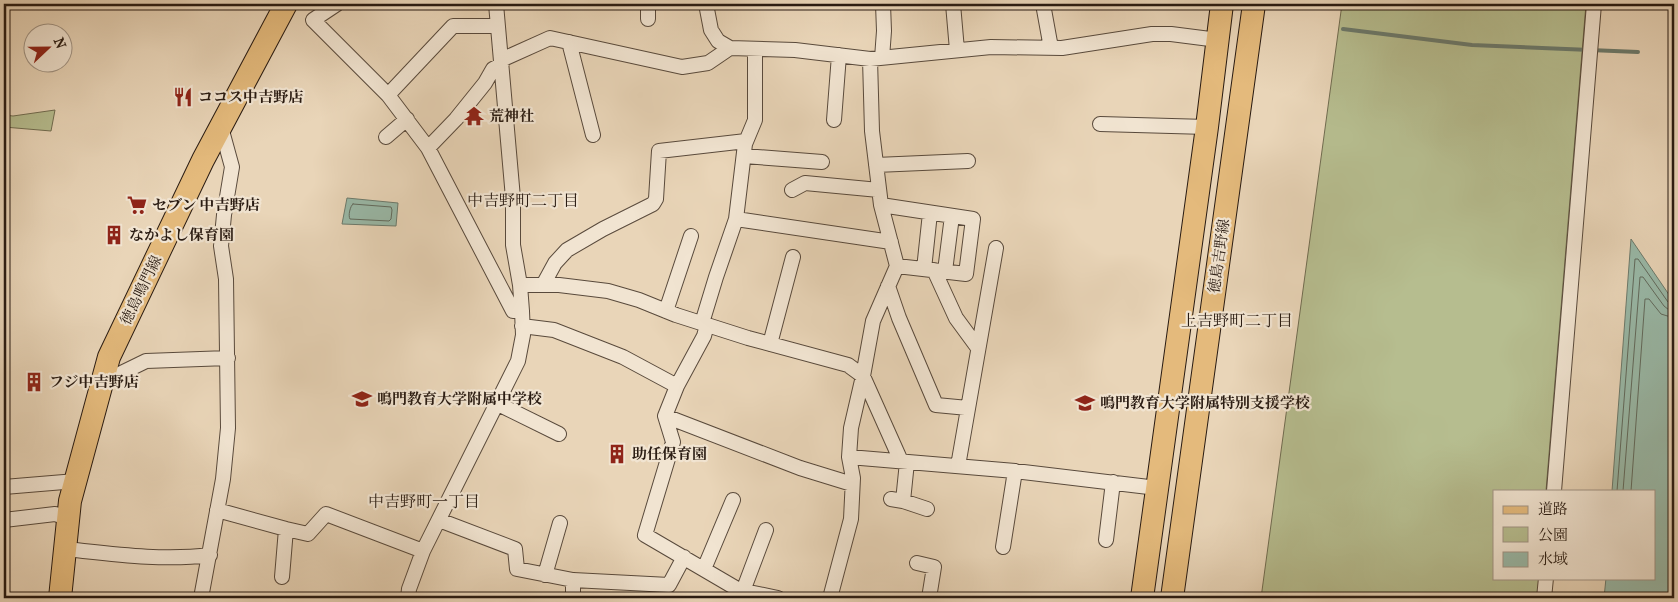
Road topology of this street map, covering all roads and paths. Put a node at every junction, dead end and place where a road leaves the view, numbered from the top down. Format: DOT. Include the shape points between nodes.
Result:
graph roads {
  1 [pos="286,4"];
  2 [pos="336,4"];
  3 [pos="496,4"];
  4 [pos="648,4"];
  5 [pos="706,4"];
  6 [pos="883,4"];
  7 [pos="953,4"];
  8 [pos="1043,4"];
  9 [pos="1222,4"];
  10 [pos="1254,4"];
  11 [pos="1594,4"];
  12 [pos="648,19"];
  13 [pos="498,26"];
  14 [pos="1218,40"];
  15 [pos="569,42"];
  16 [pos="730,48"];
  17 [pos="1050,48"];
  18 [pos="755,49"];
  19 [pos="957,50"];
  20 [pos="839,55"];
  21 [pos="876,58"];
  22 [pos="501,62"];
  23 [pos="388,94"];
  24 [pos="407,119"];
  25 [pos="834,120"];
  26 [pos="1100,124"];
  27 [pos="220,127"];
  28 [pos="1207,127"];
  29 [pos="593,135"];
  30 [pos="386,137"];
  31 [pos="746,141"];
  32 [pos="428,148"];
  33 [pos="744,156"];
  34 [pos="968,161"];
  35 [pos="822,162"];
  36 [pos="876,165"];
  37 [pos="792,190"];
  38 [pos="879,190"];
  39 [pos="881,205"];
  40 [pos="930,213"];
  41 [pos="952,216"];
  42 [pos="736,219"];
  43 [pos="691,236"];
  44 [pos="891,242"];
  45 [pos="996,248"];
  46 [pos="793,257"];
  47 [pos="897,266"];
  48 [pos="934,270"];
  49 [pos="520,285"];
  50 [pos="543,285"];
  51 [pos="888,286"];
  52 [pos="522,311"];
  53 [pos="666,311"];
  54 [pos="704,324"];
  55 [pos="522,326"];
  56 [pos="770,344"];
  57 [pos="978,348"];
  58 [pos="228,358"];
  59 [pos="864,376"];
  60 [pos="102,382"];
  61 [pos="677,386"];
  62 [pos="498,404"];
  63 [pos="968,408"];
  64 [pos="665,416"];
  65 [pos="559,434"];
  66 [pos="849,457"];
  67 [pos="904,461"];
  68 [pos="958,466"];
  69 [pos="1015,471"];
  70 [pos="76,481"];
  71 [pos="1113,482"];
  72 [pos="852,484"];
  73 [pos="4,486"];
  74 [pos="1157,488"];
  75 [pos="1554,490"];
  76 [pos="733,500"];
  77 [pos="927,508"];
  78 [pos="217,510"];
  79 [pos="68,518"];
  80 [pos="4,520"];
  81 [pos="439,520"];
  82 [pos="560,522"];
  83 [pos="286,530"];
  84 [pos="766,530"];
  85 [pos="1106,540"];
  86 [pos="1003,548"];
  87 [pos="65,550"];
  88 [pos="423,551"];
  89 [pos="210,555"];
  90 [pos="684,557"];
  91 [pos="917,563"];
  92 [pos="704,569"];
  93 [pos="545,574"];
  94 [pos="282,576"];
  95 [pos="573,580"];
  96 [pos="1546,580"];
  97 [pos="737,593"];
  98 [pos="60,598"];
  99 [pos="201,598"];
  100 [pos="408,598"];
  101 [pos="573,598"];
  102 [pos="778,598"];
  103 [pos="830,598"];
  104 [pos="929,598"];
  105 [pos="1142,598"];
  106 [pos="1172,598"];
  107 [pos="1544,598"];
  1 -- 27 [label="main road, 徳島鳴門線"];
  2 -- 23 [label="street" via="313,20"];
  3 -- 13 [label="street"];
  4 -- 12 [label="street"];
  5 -- 16 [label="street" via="710,30 718,41"];
  6 -- 21 [label="street" via="884,31"];
  7 -- 19 [label="street"];
  8 -- 17 [label="street"];
  9 -- 14 [label="main road, 徳島吉野線"];
  10 -- 106 [label="main road, 徳島吉野線"];
  11 -- 75 [label="street"];
  13 -- 22 [label="street"];
  13 -- 23 [label="street" via="453,26"];
  14 -- 17 [label="street" via="1152,34"];
  14 -- 28 [label="main road, 徳島吉野線"];
  15 -- 16 [label="street" via="682,67 708,63"];
  15 -- 22 [label="street" via="550,38"];
  15 -- 29 [label="street"];
  16 -- 18 [label="street"];
  17 -- 19 [label="street"];
  18 -- 20 [label="street"];
  18 -- 31 [label="street" via="755,120"];
  19 -- 21 [label="street"];
  20 -- 21 [label="street"];
  20 -- 25 [label="street"];
  21 -- 36 [label="street" via="872,131"];
  22 -- 32 [label="street"];
  22 -- 49 [label="street" via="513,198 513,245"];
  23 -- 24 [label="street"];
  24 -- 30 [label="street"];
  24 -- 32 [label="street"];
  26 -- 28 [label="street"];
  27 -- 58 [label="street" via="232,167 221,246 226,278"];
  27 -- 60 [label="main road, 徳島鳴門線" via="109,357"];
  28 -- 74 [label="main road, 徳島吉野線"];
  31 -- 33 [label="street"];
  31 -- 50 [label="street" via="659,151 653,204 566,250"];
  32 -- 52 [label="street" via="513,311"];
  33 -- 35 [label="street"];
  33 -- 42 [label="street"];
  34 -- 36 [label="street"];
  36 -- 38 [label="street"];
  37 -- 38 [label="street" via="805,183"];
  38 -- 39 [label="street"];
  39 -- 40 [label="street"];
  39 -- 44 [label="street"];
  40 -- 41 [label="street"];
  40 -- 48 [label="street"];
  41 -- 48 [label="street"];
  41 -- 48 [label="street" via="973,219 966,274"];
  42 -- 44 [label="street"];
  42 -- 54 [label="street"];
  43 -- 53 [label="street"];
  44 -- 47 [label="street"];
  45 -- 57 [label="street"];
  46 -- 56 [label="street"];
  47 -- 48 [label="street"];
  47 -- 51 [label="street"];
  48 -- 57 [label="street" via="956,318"];
  49 -- 50 [label="street"];
  49 -- 52 [label="street"];
  50 -- 53 [label="street" via="608,291"];
  51 -- 59 [label="street" via="873,321"];
  51 -- 63 [label="street" via="936,405"];
  52 -- 55 [label="street"];
  53 -- 54 [label="street"];
  54 -- 56 [label="street"];
  54 -- 61 [label="street" via="704,336"];
  55 -- 61 [label="street" via="554,330 623,358"];
  55 -- 62 [label="street" via="518,362"];
  56 -- 59 [label="street" via="848,365"];
  57 -- 63 [label="street"];
  58 -- 60 [label="street" via="146,361"];
  58 -- 78 [label="street" via="228,428"];
  59 -- 66 [label="street" via="851,428"];
  59 -- 67 [label="street"];
  60 -- 70 [label="main road, 徳島鳴門線"];
  61 -- 64 [label="street"];
  62 -- 65 [label="street"];
  62 -- 81 [label="street"];
  63 -- 68 [label="street"];
  64 -- 72 [label="street" via="800,468"];
  64 -- 90 [label="street" via="673,442 645,535"];
  66 -- 67 [label="street"];
  66 -- 72 [label="street"];
  67 -- 68 [label="street"];
  67 -- 77 [label="street" via="897,500"];
  68 -- 69 [label="street"];
  69 -- 71 [label="street"];
  69 -- 86 [label="street"];
  70 -- 73 [label="street"];
  70 -- 79 [label="main road, 徳島鳴門線"];
  71 -- 74 [label="street"];
  71 -- 85 [label="street"];
  72 -- 103 [label="street" via="851,519"];
  74 -- 105 [label="main road, 徳島吉野線"];
  76 -- 92 [label="street"];
  78 -- 83 [label="street"];
  78 -- 89 [label="street"];
  79 -- 80 [label="street" via="55,514"];
  79 -- 87 [label="main road, 徳島鳴門線"];
  81 -- 88 [label="street"];
  81 -- 93 [label="street" via="515,549 517,569"];
  82 -- 93 [label="street"];
  83 -- 88 [label="street" via="308,534 326,514"];
  83 -- 94 [label="street"];
  84 -- 97 [label="street"];
  87 -- 89 [label="street" via="153,557"];
  87 -- 98 [label="main road, 徳島鳴門線"];
  88 -- 100 [label="street"];
  89 -- 99 [label="street"];
  90 -- 92 [label="street"];
  90 -- 95 [label="street" via="669,585"];
  91 -- 104 [label="street" via="934,567"];
  92 -- 97 [label="street"];
  93 -- 95 [label="street"];
  95 -- 101 [label="street"];
  96 -- 107 [label="street"];
  97 -- 102 [label="street"];
}
